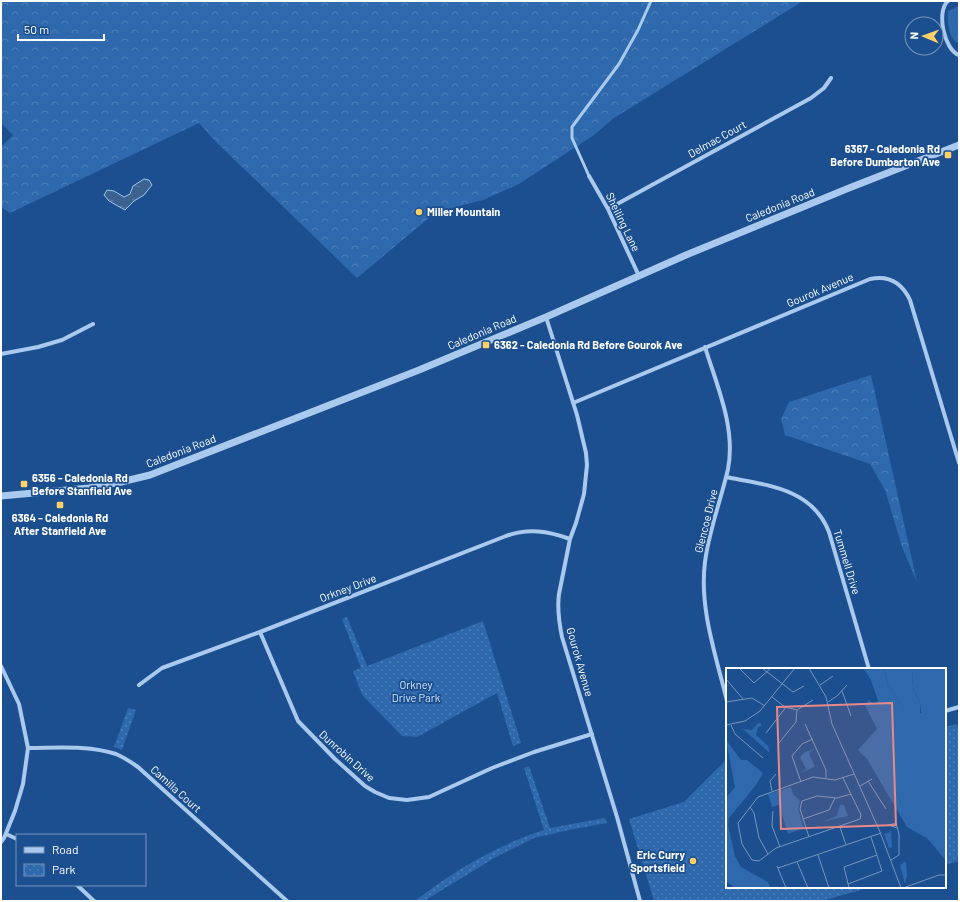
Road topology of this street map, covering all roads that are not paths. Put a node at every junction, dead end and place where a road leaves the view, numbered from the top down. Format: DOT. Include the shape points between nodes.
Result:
graph roads {
  1 [pos="651,1"];
  2 [pos="948,1"];
  3 [pos="959,55"];
  4 [pos="830,78"];
  5 [pos="959,145"];
  6 [pos="588,176"];
  7 [pos="608,209"];
  8 [pos="639,276"];
  9 [pos="546,317"];
  10 [pos="93,324"];
  11 [pos="705,347"];
  12 [pos="1,354"];
  13 [pos="573,403"];
  14 [pos="959,444"];
  15 [pos="954,446"];
  16 [pos="959,463"];
  17 [pos="726,477"];
  18 [pos="1,496"];
  19 [pos="570,539"];
  20 [pos="260,632"];
  21 [pos="1,666"];
  22 [pos="869,668"];
  23 [pos="139,685"];
  24 [pos="726,697"];
  25 [pos="959,707"];
  26 [pos="946,711"];
  27 [pos="592,734"];
  28 [pos="28,748"];
  29 [pos="6,834"];
  30 [pos="16,839"];
  31 [pos="1,842"];
  32 [pos="78,886"];
  33 [pos="94,901"];
  34 [pos="287,901"];
  35 [pos="640,901"];
  1 -- 6 [label="lane" via="619,64 572,127 572,138"];
  2 -- 3 [label="street" via="943,7 943,27 950,47"];
  4 -- 7 [label="street, Delmac Court" via="824,88 811,98"];
  5 -- 8 [label="street, Caledonia Road" via="848,188"];
  6 -- 7 [label="street, Sheiling Lane"];
  7 -- 8 [label="street, Sheiling Lane"];
  8 -- 9 [label="street, Caledonia Road"];
  9 -- 13 [label="street, Gourok Avenue"];
  9 -- 18 [label="street, Caledonia Road" via="419,370 150,475 89,488"];
  10 -- 12 [label="street" via="62,340"];
  11 -- 13 [label="street, Gourok Avenue"];
  11 -- 15 [label="street, Gourok Avenue" via="870,278 887,278 901,286 910,300"];
  11 -- 17 [label="street, Glencoe Drive" via="726,415 730,446"];
  13 -- 19 [label="street, Gourok Avenue" via="582,433 587,465 584,494"];
  14 -- 15 [label="street"];
  15 -- 16 [label="street, Gourok Avenue"];
  17 -- 22 [label="street, Tummell Drive" via="791,492 806,502 824,522"];
  17 -- 24 [label="street, Glencoe Drive" via="705,562 704,588 706,612"];
  19 -- 20 [label="street, Orkney Drive" via="538,531 515,533"];
  19 -- 27 [label="street, Gourok Avenue" via="559,594 558,618"];
  20 -- 23 [label="street, Orkney Drive" via="162,668"];
  20 -- 27 [label="street, Dunrobin Drive" via="298,721 365,786 389,798 407,800 429,797 492,768"];
  21 -- 28 [label="street" via="19,704"];
  25 -- 26 [label="street"];
  27 -- 35 [label="street, Gourok Avenue"];
  28 -- 29 [label="street" via="23,784"];
  28 -- 34 [label="street, Camilla Court" via="89,748 126,759"];
  29 -- 30 [label="street"];
  29 -- 31 [label="street"];
  32 -- 33 [label="street"];
}
